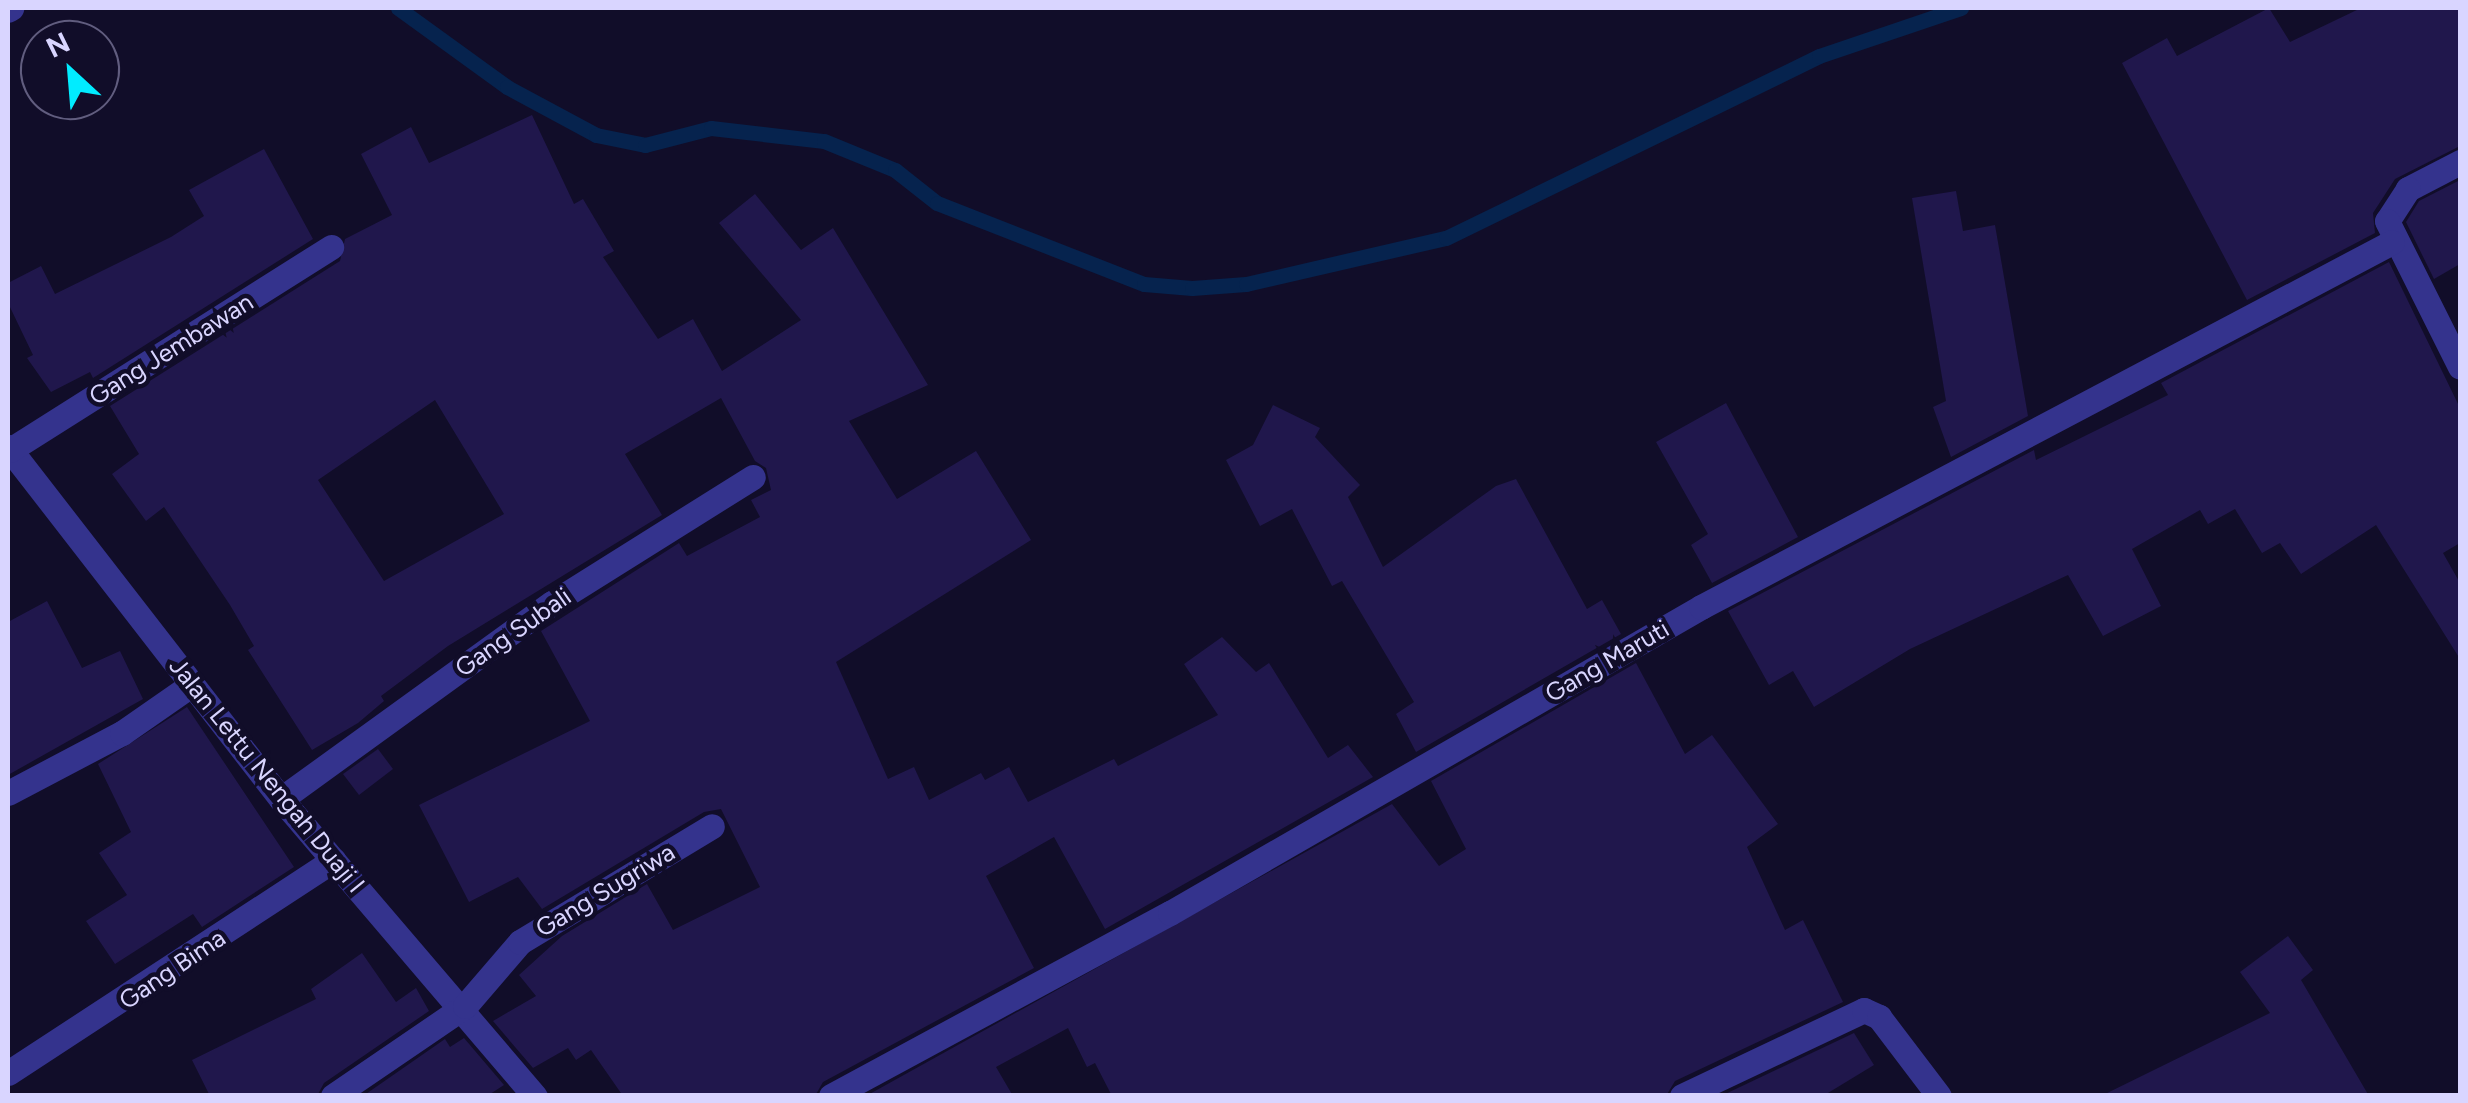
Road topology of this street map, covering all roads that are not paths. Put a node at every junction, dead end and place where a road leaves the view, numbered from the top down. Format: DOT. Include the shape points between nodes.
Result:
graph roads {
  1 [pos="2460,162"];
  2 [pos="2392,242"];
  3 [pos="331,247"];
  4 [pos="2460,367"];
  5 [pos="9,448"];
  6 [pos="753,477"];
  7 [pos="191,685"];
  8 [pos="8,793"];
  9 [pos="281,799"];
  10 [pos="712,826"];
  11 [pos="334,860"];
  12 [pos="465,1006"];
  13 [pos="8,1072"];
  14 [pos="1717,1089"];
  15 [pos="333,1096"];
  16 [pos="535,1096"];
  17 [pos="830,1096"];
  18 [pos="1682,1096"];
  19 [pos="1939,1096"];
  1 -- 2 [label="street" via="2408,189 2387,221"];
  2 -- 4 [label="street"];
  2 -- 17 [label="street, Gang Maruti" via="1701,607 1170,913"];
  3 -- 5 [label="street, Gang Jembawan"];
  5 -- 7 [label="street, Jalan Lettu Nengah Duaji I"];
  6 -- 9 [label="street, Gang Subali" via="552,603"];
  7 -- 8 [label="street" via="122,733"];
  7 -- 9 [label="street, Jalan Lettu Nengah Duaji I"];
  9 -- 11 [label="street, Jalan Lettu Nengah Duaji I"];
  10 -- 12 [label="street, Gang Sugriwa" via="520,942"];
  11 -- 12 [label="street, Jalan Lettu Nengah Duaji I"];
  11 -- 13 [label="street, Gang Bima"];
  12 -- 15 [label="street, Gang Sugriwa"];
  12 -- 16 [label="street, Jalan Lettu Nengah Duaji I"];
  14 -- 18 [label="street"];
  14 -- 19 [label="street" via="1850,1011 1864,1010 1879,1018"];
}
